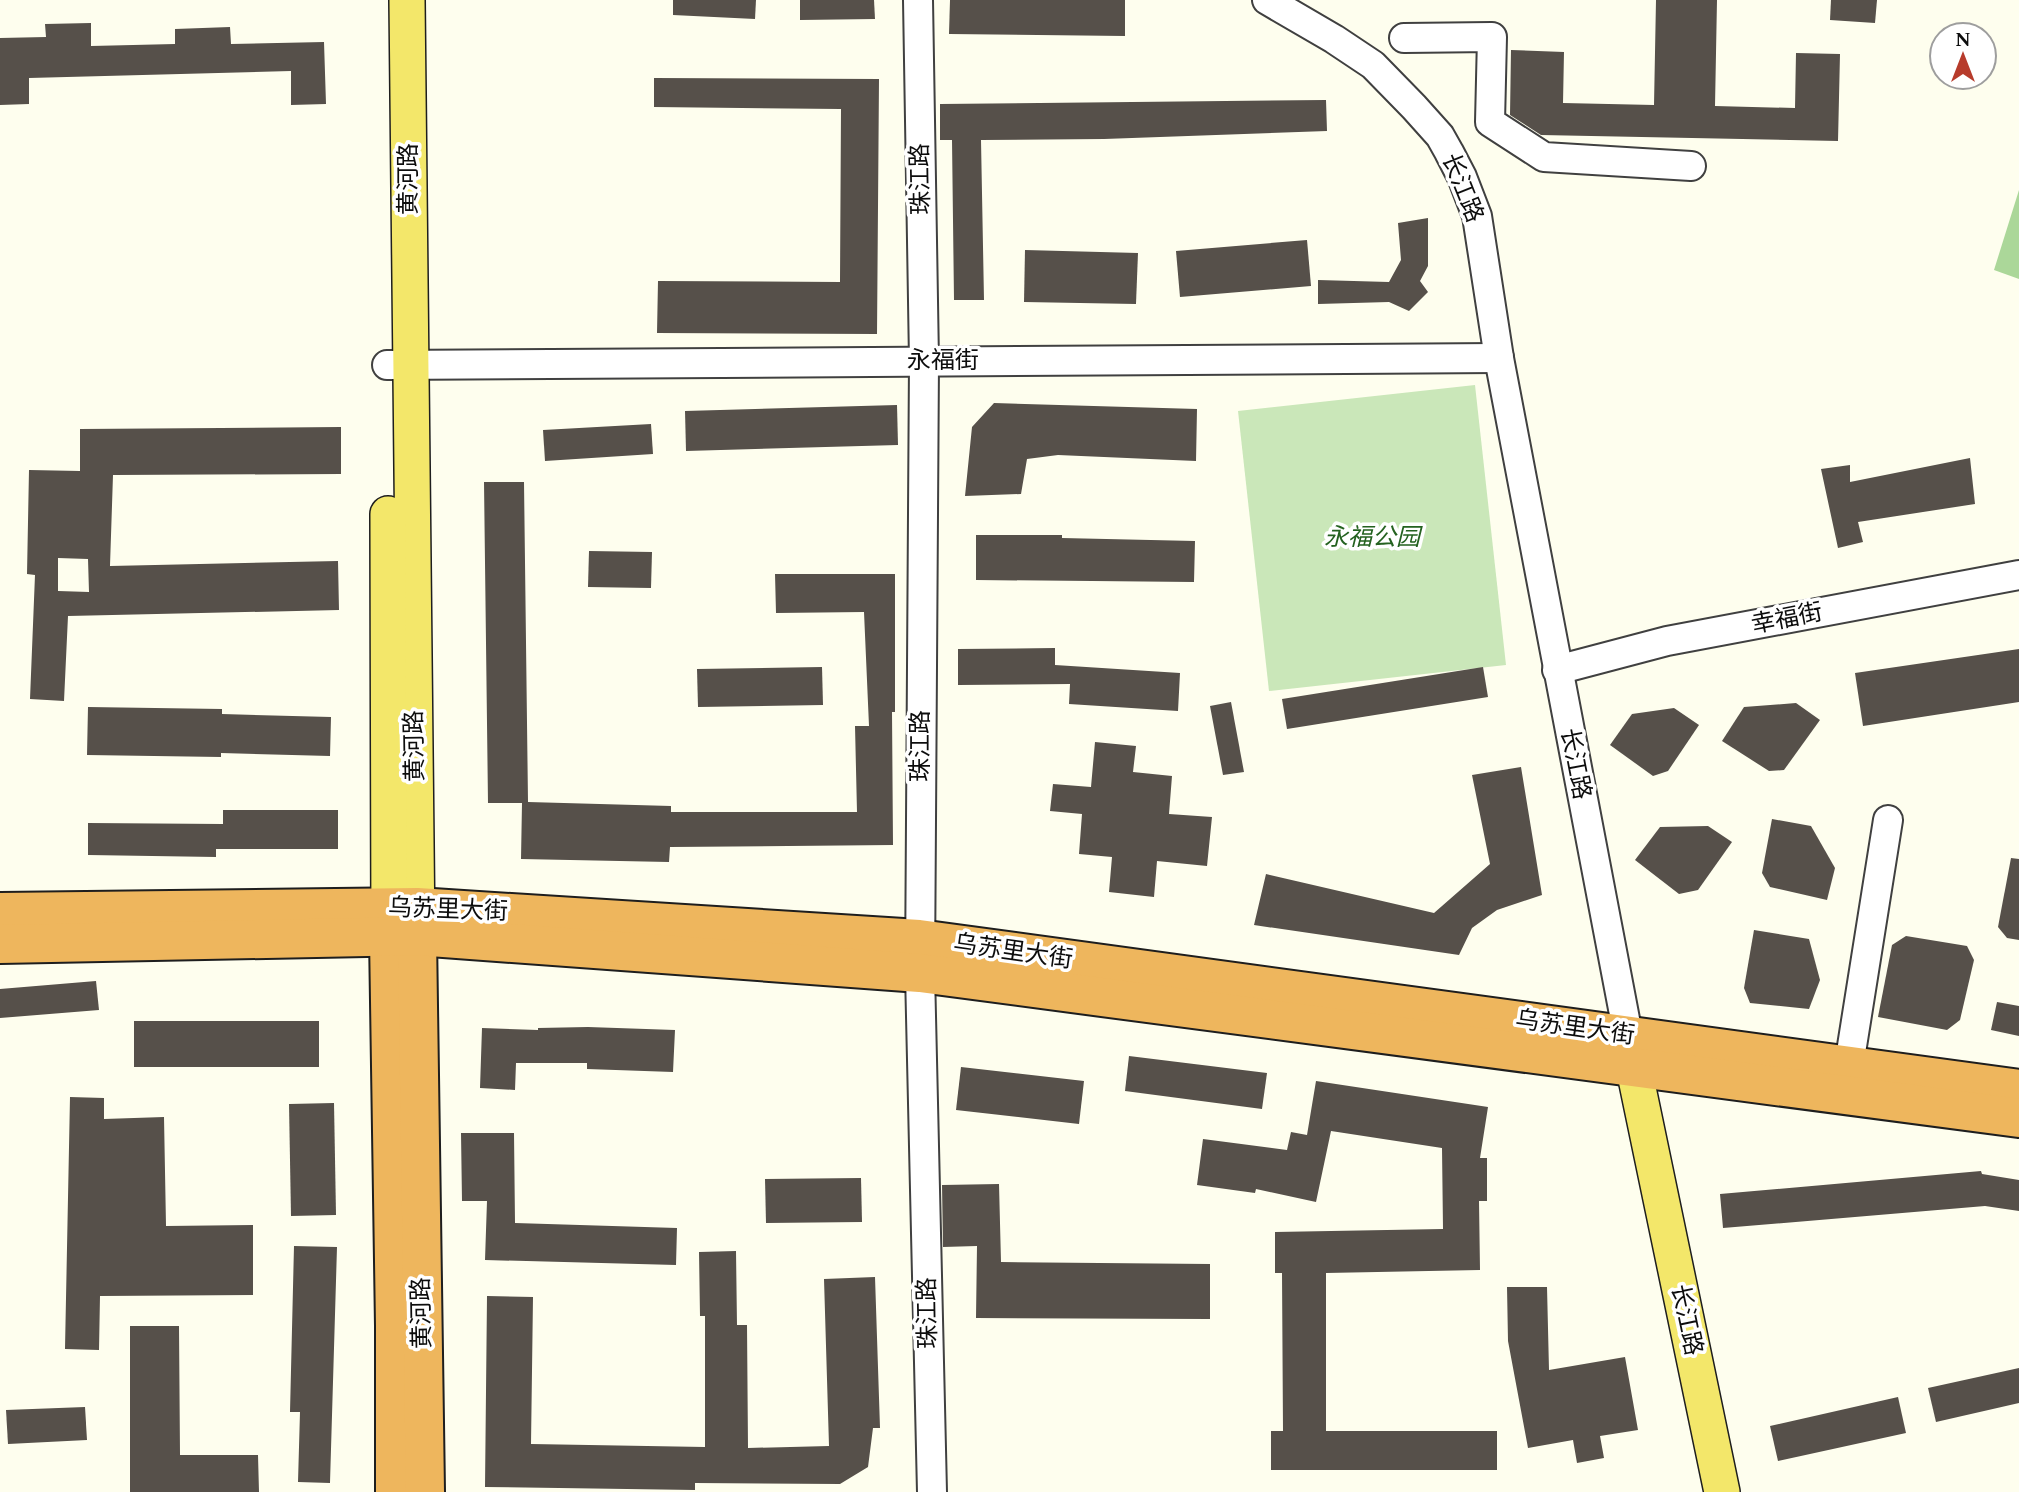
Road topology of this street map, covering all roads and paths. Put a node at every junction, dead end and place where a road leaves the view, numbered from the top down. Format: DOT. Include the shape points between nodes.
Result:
graph roads {
  1 [pos="385,0"];
  2 [pos="407,0"];
  3 [pos="918,0"];
  4 [pos="1267,0"];
  5 [pos="1404,38"];
  6 [pos="1691,166"];
  7 [pos="1499,358"];
  8 [pos="924,361"];
  9 [pos="398,364"];
  10 [pos="2019,575"];
  11 [pos="1557,670"];
  12 [pos="1888,820"];
  13 [pos="0,912"];
  14 [pos="403,921"];
  15 [pos="0,944"];
  16 [pos="920,956"];
  17 [pos="1630,1051"];
  18 [pos="1849,1065"];
  19 [pos="2019,1088"];
  20 [pos="2019,1118"];
  21 [pos="395,1492"];
  22 [pos="425,1492"];
  23 [pos="932,1492"];
  24 [pos="1722,1492"];
  1 -- 9 [label="main road, 黄河路"];
  2 -- 9 [label="main road, 黄河路"];
  3 -- 8 [label="street, 珠江路"];
  4 -- 7 [label="street, 长江路" via="1373,65 1440,136 1477,216"];
  5 -- 6 [label="street" via="1492,37 1490,122 1544,157"];
  7 -- 8 [label="street, 永福街"];
  7 -- 11 [label="street, 长江路"];
  8 -- 9 [label="street, 永福街"];
  8 -- 16 [label="street, 珠江路"];
  9 -- 14 [label="main road, 黄河路"];
  10 -- 11 [label="street, 幸福街" via="1667,641"];
  11 -- 17 [label="street, 长江路"];
  12 -- 18 [label="street"];
  13 -- 14 [label="highway, 乌苏里大街"];
  14 -- 15 [label="highway, 乌苏里大街"];
  14 -- 16 [label="highway, 乌苏里大街"];
  14 -- 21 [label="highway, 黄河路"];
  14 -- 22 [label="highway, 黄河路"];
  16 -- 17 [label="highway, 乌苏里大街"];
  16 -- 23 [label="street, 珠江路"];
  17 -- 18 [label="highway, 乌苏里大街"];
  17 -- 20 [label="highway, 乌苏里大街"];
  17 -- 24 [label="main road, 长江路"];
  18 -- 19 [label="highway, 乌苏里大街"];
}
